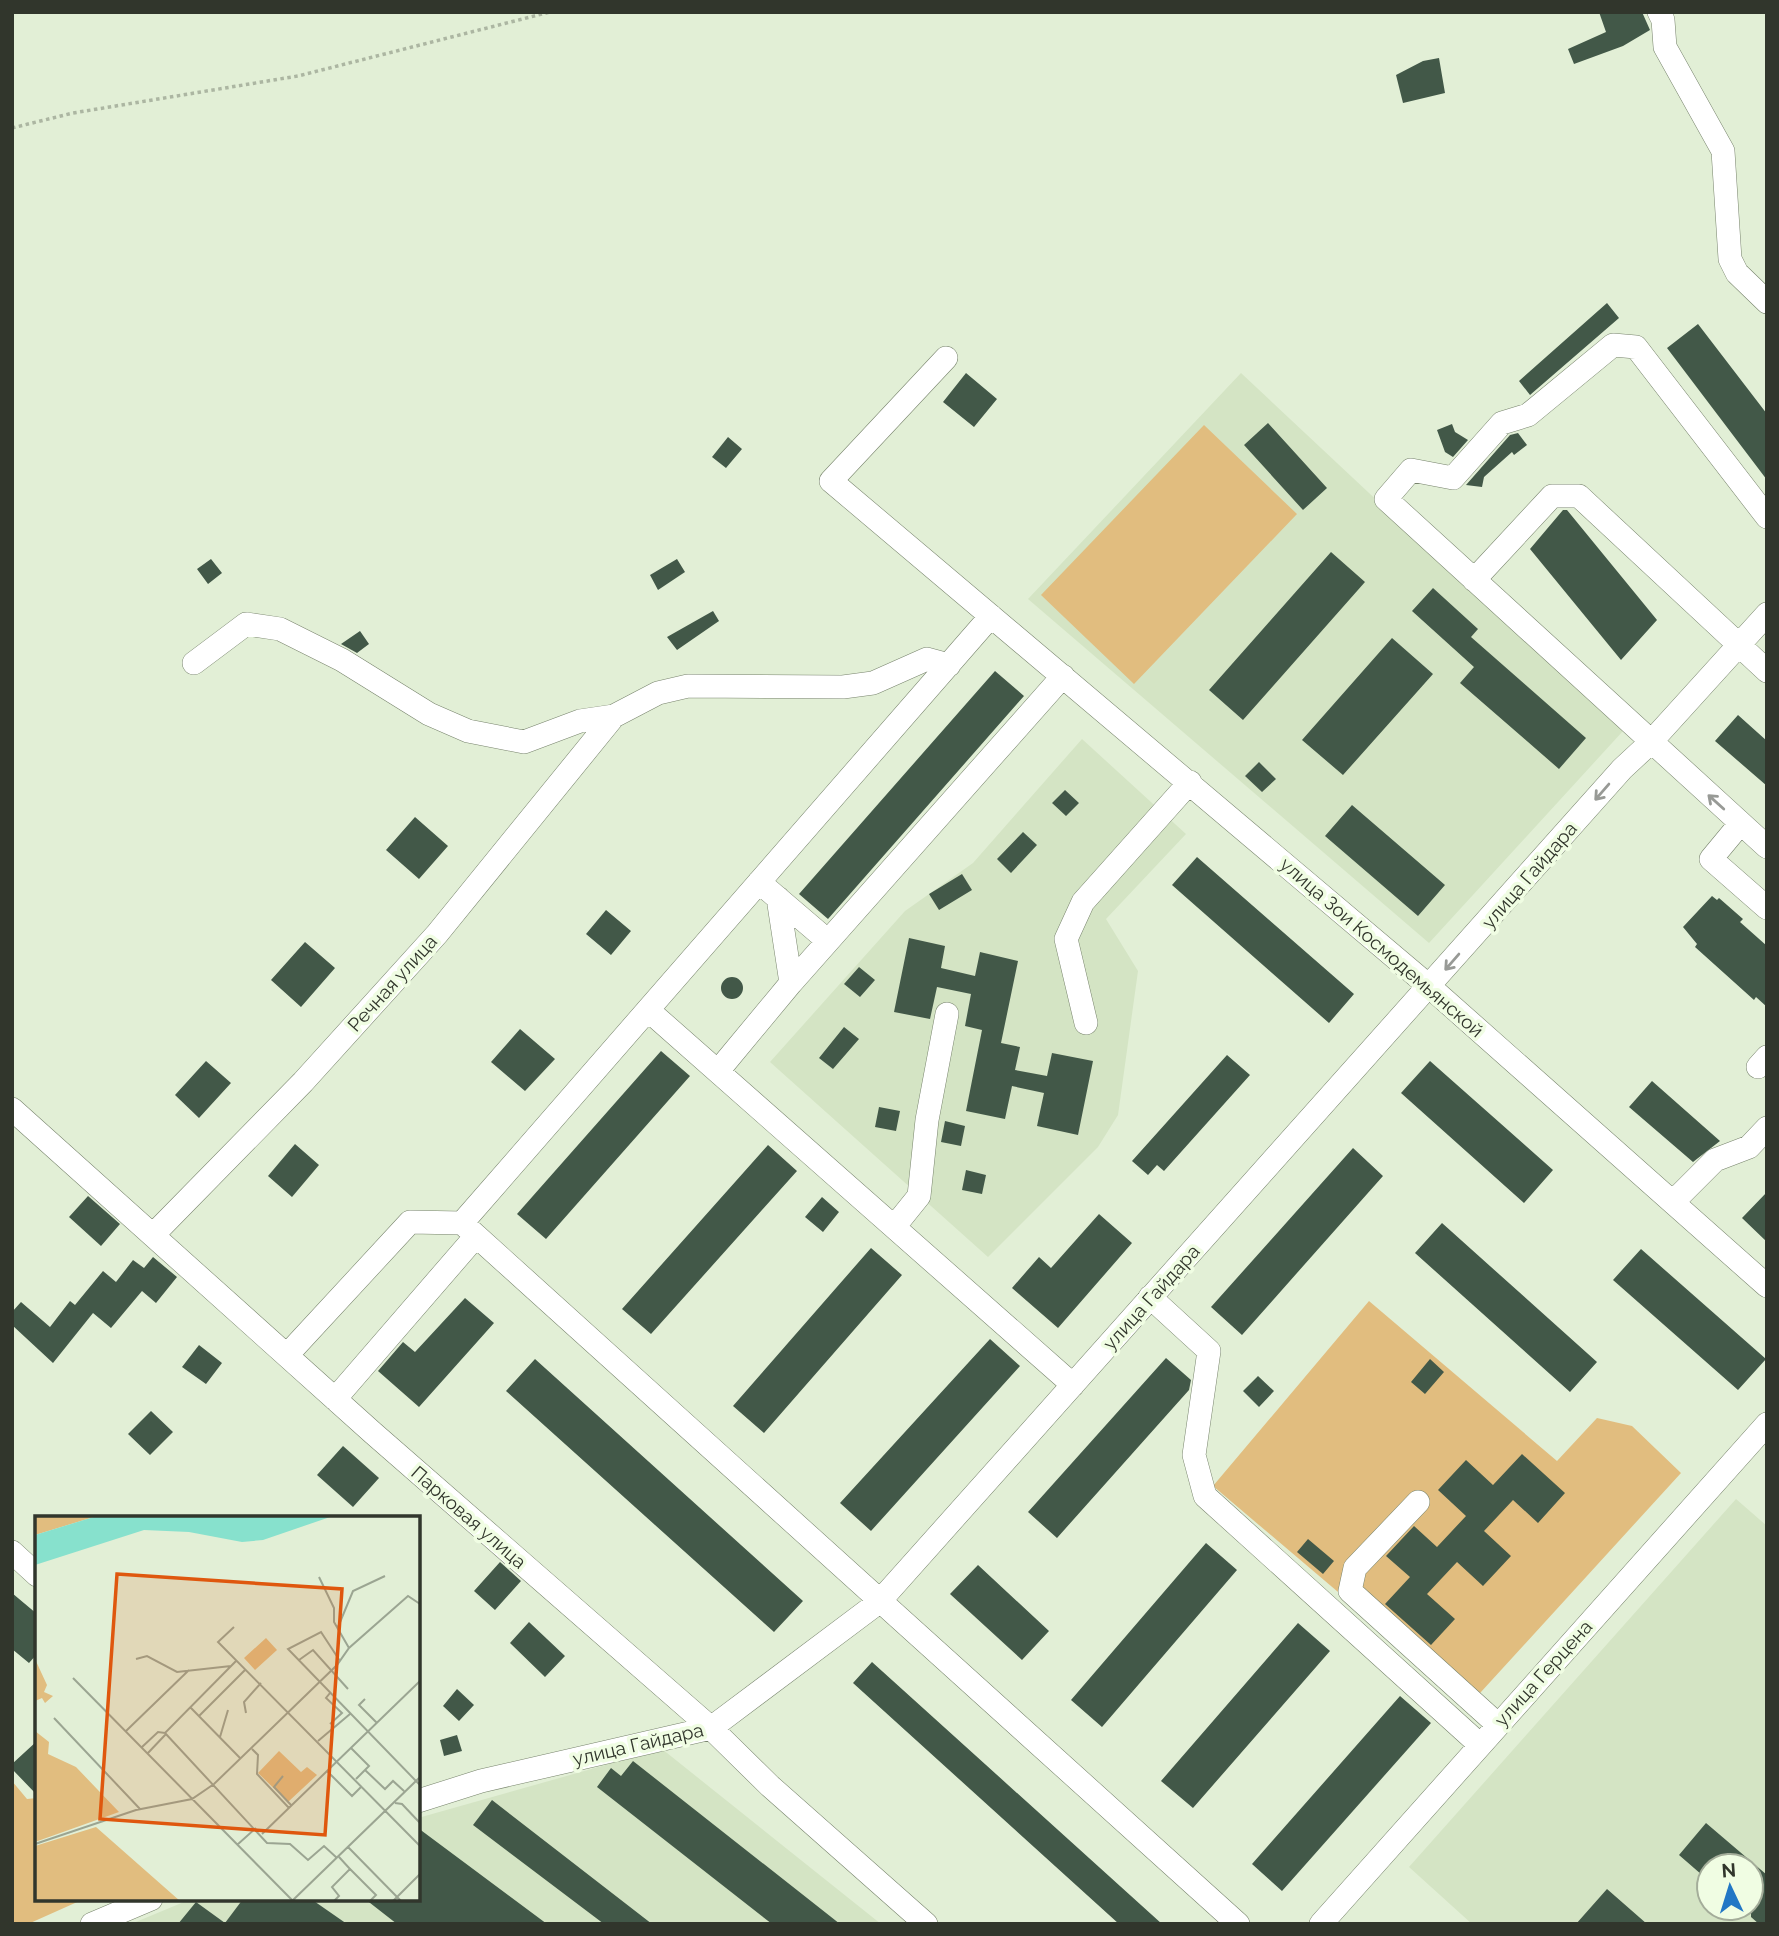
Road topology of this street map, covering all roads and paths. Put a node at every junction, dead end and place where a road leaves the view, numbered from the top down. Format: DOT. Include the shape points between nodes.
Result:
graph roads {
  1 [pos="550,12"];
  2 [pos="1659,12"];
  3 [pos="12,128"];
  4 [pos="1767,300"];
  5 [pos="946,358"];
  6 [pos="1767,517"];
  7 [pos="1474,580"];
  8 [pos="1767,614"];
  9 [pos="991,616"];
  10 [pos="1739,645"];
  11 [pos="194,663"];
  12 [pos="949,665"];
  13 [pos="1767,671"];
  14 [pos="1063,676"];
  15 [pos="614,716"];
  16 [pos="1650,743"];
  17 [pos="1190,782"];
  18 [pos="1740,824"];
  19 [pos="1767,847"];
  20 [pos="759,882"];
  21 [pos="778,898"];
  22 [pos="1767,908"];
  23 [pos="828,941"];
  24 [pos="791,983"];
  25 [pos="1430,988"];
  26 [pos="648,1010"];
  27 [pos="947,1014"];
  28 [pos="1086,1023"];
  29 [pos="718,1072"];
  30 [pos="12,1109"];
  31 [pos="1767,1128"];
  32 [pos="1674,1202"];
  33 [pos="894,1227"];
  34 [pos="469,1230"];
  35 [pos="153,1235"];
  36 [pos="1767,1286"];
  37 [pos="1150,1297"];
  38 [pos="288,1354"];
  39 [pos="1073,1385"];
  40 [pos="335,1399"];
  41 [pos="1765,1431"];
  42 [pos="1418,1502"];
  43 [pos="12,1552"];
  44 [pos="35,1573"];
  45 [pos="879,1602"];
  46 [pos="1497,1724"];
  47 [pos="711,1728"];
  48 [pos="1479,1744"];
  49 [pos="420,1800"];
  50 [pos="146,1901"];
  51 [pos="1233,1922"];
  52 [pos="92,1924"];
  53 [pos="926,1924"];
  54 [pos="1321,1924"];
  1 -- 3 [label="path" via="298,76 73,113"];
  2 -- 4 [label="street" via="1665,47 1723,151 1730,259 1737,273"];
  5 -- 9 [label="street, улица Зои Космодемьянской" via="831,481"];
  6 -- 7 [label="street" via="1636,348 1613,345 1528,415 1502,423 1453,478 1411,470 1386,499"];
  7 -- 10 [label="street" via="1552,496 1579,496"];
  7 -- 16 [label="street"];
  8 -- 10 [label="street, улица Гайдара"];
  9 -- 12 [label="street"];
  9 -- 14 [label="street, улица Зои Космодемьянской"];
  10 -- 13 [label="street"];
  10 -- 16 [label="street, улица Гайдара"];
  11 -- 15 [label="street" via="246,624 280,629 342,660 429,715 468,731 524,742 580,721"];
  12 -- 15 [label="street" via="927,659 873,683 843,687 688,686 658,693"];
  12 -- 20 [label="street"];
  14 -- 17 [label="street, улица Зои Космодемьянской"];
  14 -- 23 [label="street"];
  15 -- 35 [label="street, Речная улица" via="437,933 303,1082"];
  18 -- 16 [label="street, one-way"];
  16 -- 25 [label="street, улица Гайдара, one-way"];
  17 -- 25 [label="street, улица Зои Космодемьянской"];
  17 -- 28 [label="street" via="1083,902 1066,939"];
  18 -- 19 [label="street"];
  18 -- 22 [label="street" via="1711,859"];
  20 -- 21 [label="street"];
  20 -- 26 [label="street"];
  21 -- 23 [label="street"];
  21 -- 24 [label="street"];
  23 -- 24 [label="street"];
  24 -- 29 [label="street"];
  25 -- 32 [label="street, улица Зои Космодемьянской"];
  25 -- 37 [label="street, улица Гайдара"];
  26 -- 29 [label="street"];
  26 -- 34 [label="street"];
  27 -- 33 [label="street" via="927,1120 919,1196"];
  29 -- 33 [label="street"];
  30 -- 35 [label="street, Парковая улица"];
  31 -- 32 [label="street" via="1749,1147 1715,1160"];
  32 -- 36 [label="street, улица Зои Космодемьянской"];
  33 -- 39 [label="street"];
  34 -- 38 [label="street" via="410,1222"];
  34 -- 40 [label="street"];
  34 -- 45 [label="street"];
  35 -- 38 [label="street, Парковая улица"];
  37 -- 39 [label="street, улица Гайдара"];
  37 -- 48 [label="street" via="1209,1351 1194,1455 1205,1496"];
  38 -- 40 [label="street, Парковая улица"];
  39 -- 45 [label="street, улица Гайдара"];
  40 -- 47 [label="street, Парковая улица"];
  41 -- 46 [label="street, улица Герцена"];
  42 -- 46 [label="street" via="1355,1568 1350,1591"];
  43 -- 44 [label="street"];
  45 -- 47 [label="street, улица Гайдара"];
  45 -- 51 [label="street"];
  46 -- 48 [label="street, улица Герцена"];
  47 -- 49 [label="street, улица Гайдара" via="481,1781"];
  47 -- 53 [label="street, Парковая улица"];
  48 -- 54 [label="street, улица Герцена"];
  50 -- 52 [label="street"];
}
